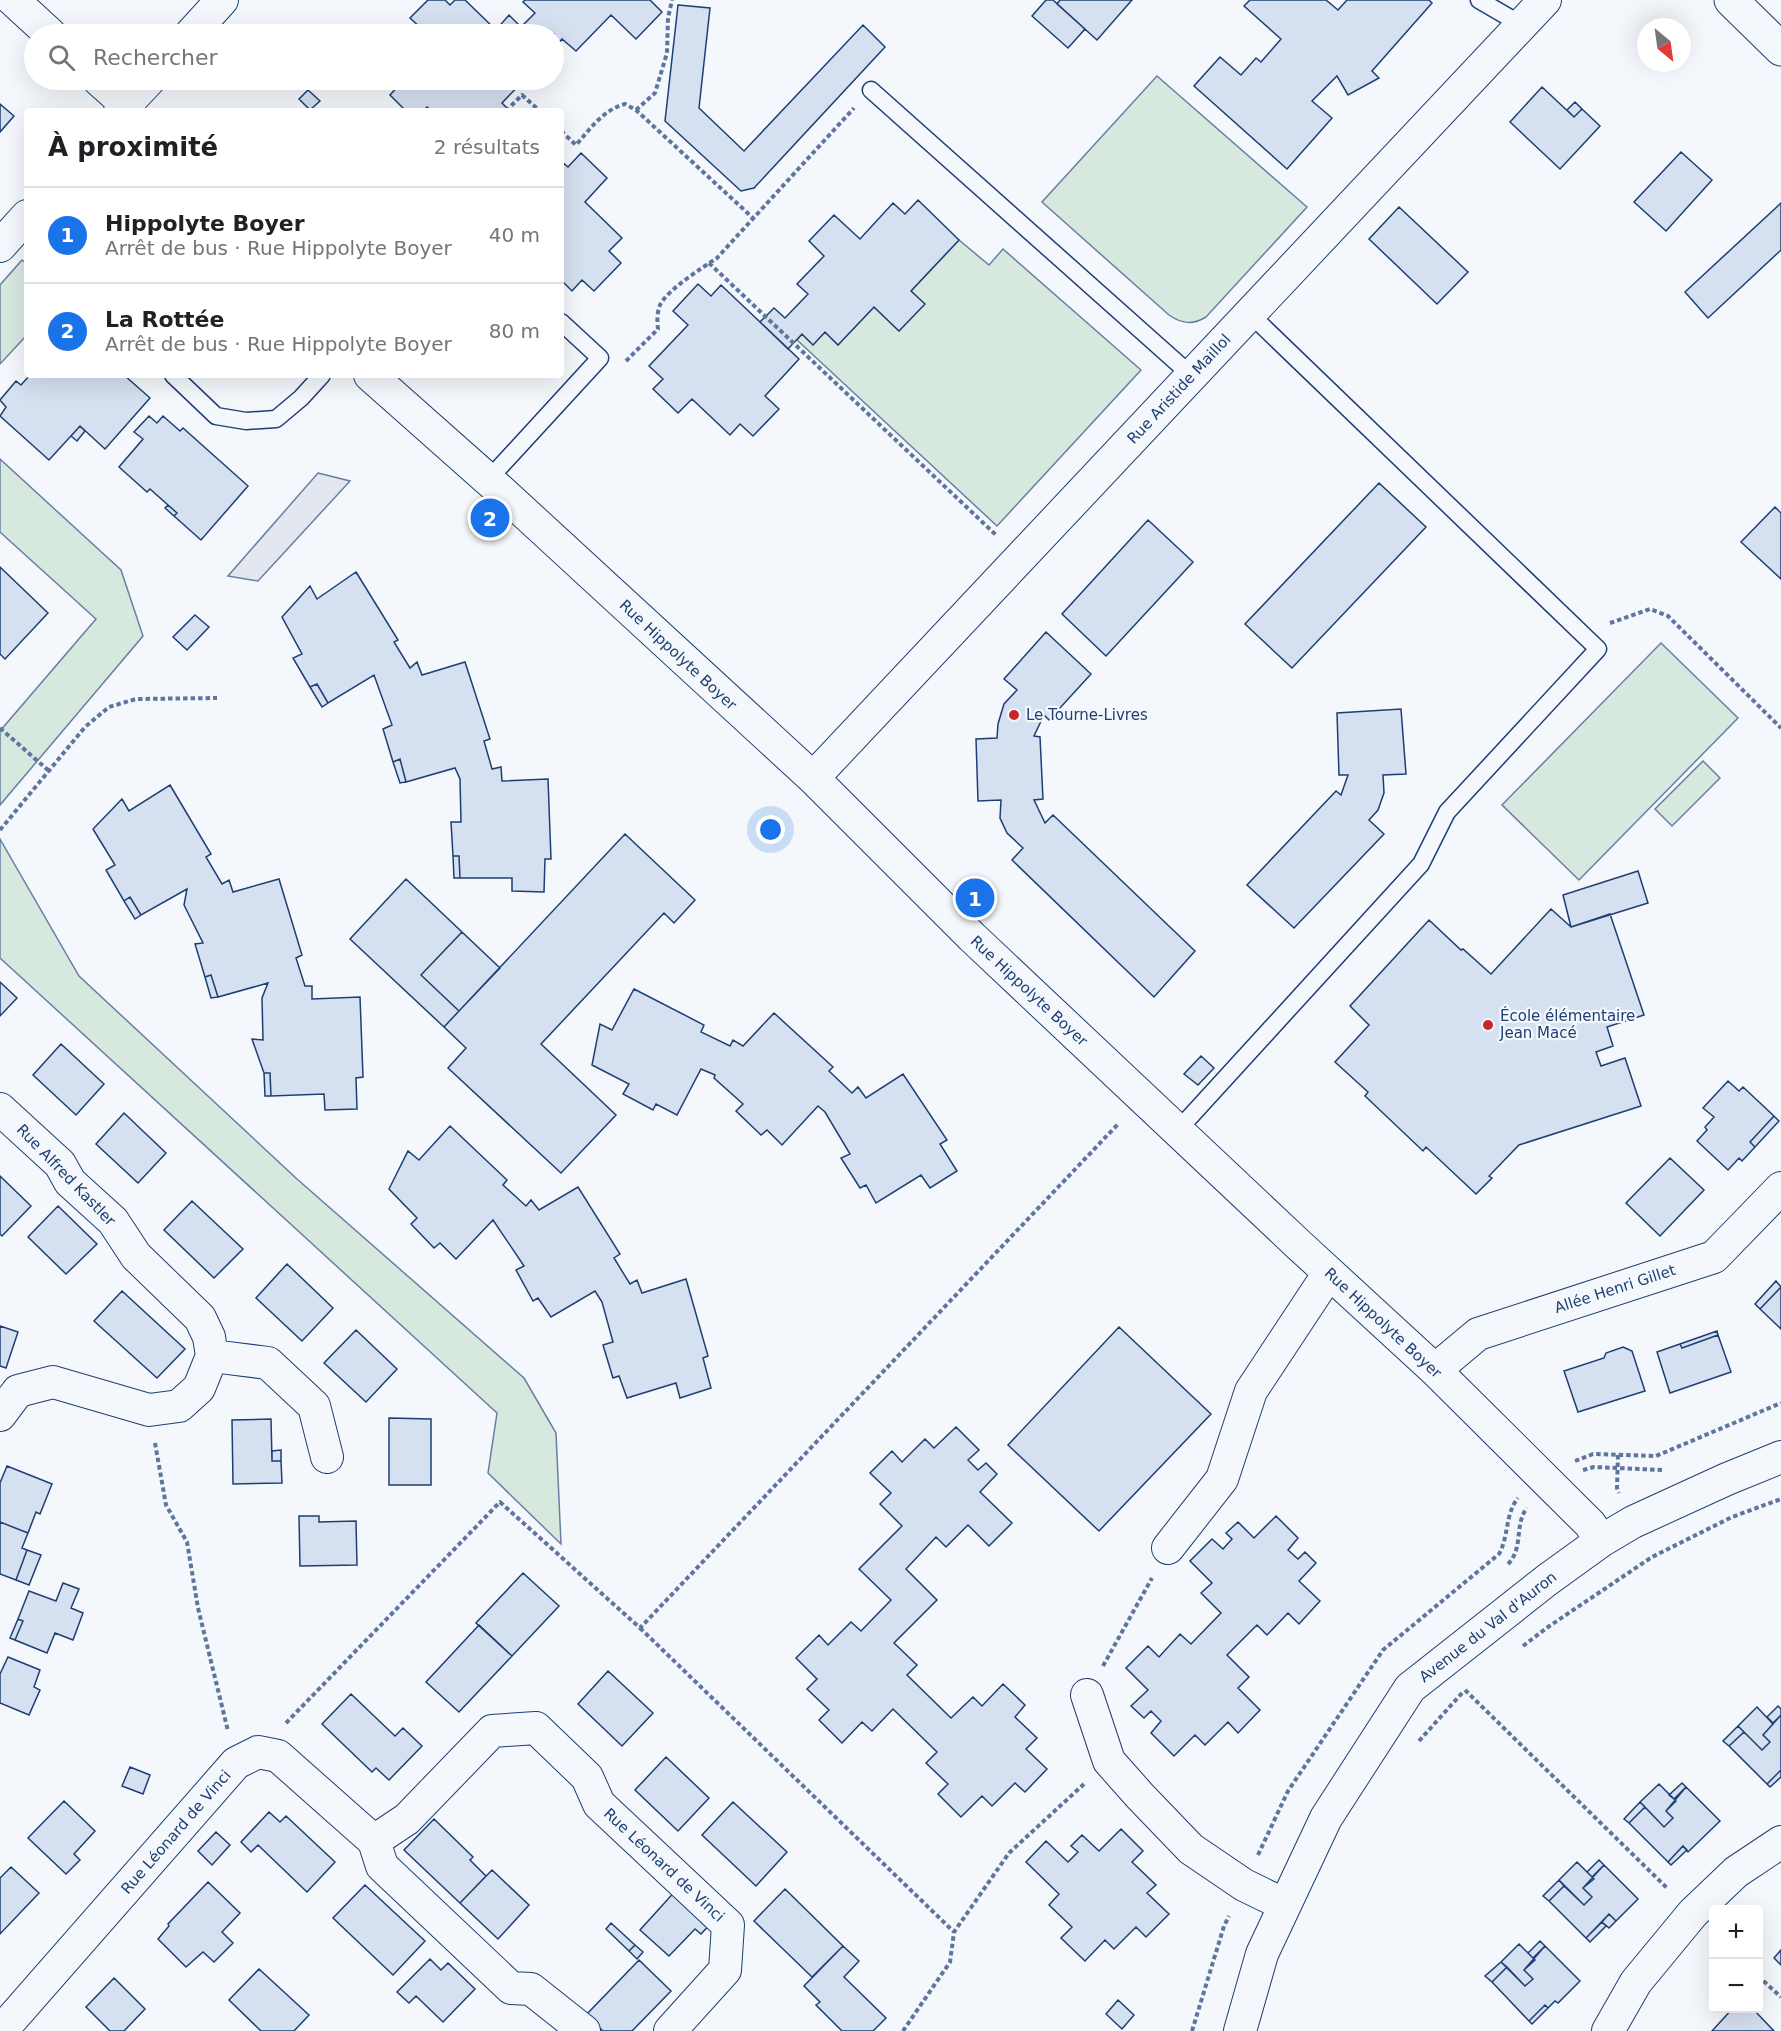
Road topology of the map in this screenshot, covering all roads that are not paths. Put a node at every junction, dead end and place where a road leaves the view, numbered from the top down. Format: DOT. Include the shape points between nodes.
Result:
graph roads {
  1 [pos="13,0"];
  2 [pos="222,0"];
  3 [pos="1479,0"];
  4 [pos="1545,0"];
  5 [pos="1731,0"];
  6 [pos="39,24"];
  7 [pos="200,24"];
  8 [pos="1522,25"];
  9 [pos="1781,49"];
  10 [pos="108,90"];
  11 [pos="140,90"];
  12 [pos="871,90"];
  13 [pos="123,108"];
  14 [pos="24,219"];
  15 [pos="0,246"];
  16 [pos="1250,314"];
  17 [pos="564,325"];
  18 [pos="1192,376"];
  19 [pos="176,378"];
  20 [pos="319,378"];
  21 [pos="373,378"];
  22 [pos="489,480"];
  23 [pos="813,778"];
  24 [pos="0,1109"];
  25 [pos="1178,1130"];
  26 [pos="1781,1188"];
  27 [pos="1329,1273"];
  28 [pos="213,1356"];
  29 [pos="1435,1370"];
  30 [pos="0,1415"];
  31 [pos="327,1457"];
  32 [pos="1781,1457"];
  33 [pos="1601,1541"];
  34 [pos="1168,1548"];
  35 [pos="1087,1695"];
  36 [pos="374,1841"];
  37 [pos="1781,1842"];
  38 [pos="1286,1905"];
  39 [pos="2,2030"];
  40 [pos="584,2031"];
  41 [pos="670,2031"];
  42 [pos="1240,2031"];
  43 [pos="1608,2031"];
  1 -- 6 [label="street"];
  2 -- 7 [label="street"];
  3 -- 8 [label="lane"];
  4 -- 8 [label="street, Rue Aristide Maillol"];
  5 -- 9 [label="street"];
  8 -- 16 [label="street, Rue Aristide Maillol"];
  10 -- 13 [label="street"];
  11 -- 13 [label="street"];
  12 -- 18 [label="lane"];
  14 -- 15 [label="street"];
  16 -- 18 [label="street, Rue Aristide Maillol"];
  16 -- 25 [label="lane" via="1598,649 1447,812 1421,864"];
  17 -- 22 [label="lane" via="600,358"];
  18 -- 23 [label="street, Rue Aristide Maillol"];
  19 -- 20 [label="lane" via="216,416 246,421 276,419"];
  21 -- 22 [label="street, Rue Hippolyte Boyer"];
  22 -- 23 [label="street, Rue Hippolyte Boyer"];
  23 -- 25 [label="street, Rue Hippolyte Boyer" via="972,937"];
  24 -- 28 [label="street, Rue Alfred Kastler" via="60,1164 70,1182 113,1221 136,1256 200,1318"];
  25 -- 27 [label="street, Rue Hippolyte Boyer"];
  26 -- 29 [label="street, Allée Henri Gillet" via="1714,1257 1478,1334"];
  27 -- 29 [label="street, Rue Hippolyte Boyer"];
  27 -- 34 [label="street" via="1251,1391 1222,1479"];
  28 -- 30 [label="street" via="199,1388 180,1406 149,1410 53,1382 18,1391"];
  28 -- 31 [label="street" via="268,1363 314,1406"];
  29 -- 33 [label="street, Rue Hippolyte Boyer" via="1590,1524"];
  32 -- 33 [label="street, Avenue du Val d'Auron" via="1633,1522"];
  33 -- 38 [label="street, Avenue du Val d'Auron" via="1410,1688 1326,1818"];
  35 -- 38 [label="street" via="1109,1761 1191,1849 1244,1885"];
  36 -- 39 [label="street, Rue Léonard de Vinci" via="278,1756 247,1757"];
  36 -- 40 [label="street" via="382,1866 511,1988 531,1989"];
  36 -- 41 [label="street, Rue Léonard de Vinci" via="407,1819 492,1731 536,1728 587,1776 599,1804 728,1925 725,1970"];
  37 -- 43 [label="street" via="1736,1872 1693,1913 1636,1982"];
  38 -- 42 [label="street, Avenue du Val d'Auron" via="1262,1954"];
}
